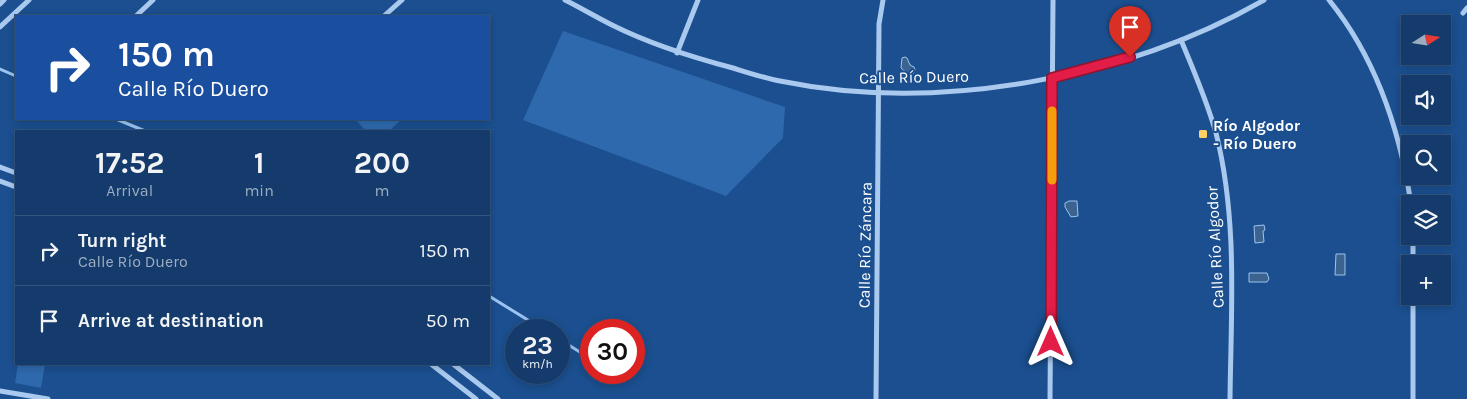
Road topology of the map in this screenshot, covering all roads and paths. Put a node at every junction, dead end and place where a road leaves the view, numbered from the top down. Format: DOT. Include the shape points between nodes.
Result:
graph roads {
  1 [pos="4,0"];
  2 [pos="29,0"];
  3 [pos="153,0"];
  4 [pos="402,0"];
  5 [pos="565,0"];
  6 [pos="698,0"];
  7 [pos="883,0"];
  8 [pos="1053,0"];
  9 [pos="1264,0"];
  10 [pos="1329,0"];
  11 [pos="0,4"];
  12 [pos="137,15"];
  13 [pos="385,15"];
  14 [pos="0,27"];
  15 [pos="1182,40"];
  16 [pos="677,53"];
  17 [pos="1052,78"];
  18 [pos="879,92"];
  19 [pos="0,167"];
  20 [pos="15,173"];
  21 [pos="0,181"];
  22 [pos="15,187"];
  23 [pos="1409,195"];
  24 [pos="1413,305"];
  25 [pos="432,365"];
  26 [pos="453,365"];
  27 [pos="0,391"];
  28 [pos="48,399"];
  29 [pos="476,399"];
  30 [pos="498,399"];
  31 [pos="876,399"];
  32 [pos="1050,399"];
  33 [pos="1230,399"];
  34 [pos="1413,399"];
  1 -- 11 [label="street"];
  2 -- 14 [label="street"];
  3 -- 12 [label="street"];
  4 -- 13 [label="street"];
  5 -- 16 [label="street, Calle Río Duero" via="613,26"];
  6 -- 16 [label="street"];
  7 -- 18 [label="street, Calle Río Záncara" via="879,24"];
  8 -- 17 [label="street"];
  9 -- 15 [label="street, Calle Río Duero"];
  10 -- 23 [label="street" via="1364,53 1384,95 1398,138"];
  15 -- 17 [label="street, Calle Río Duero"];
  15 -- 33 [label="street, Calle Río Algodor" via="1216,133 1230,213"];
  16 -- 18 [label="street, Calle Río Duero" via="778,81"];
  17 -- 18 [label="street, Calle Río Duero" via="963,91"];
  17 -- 32 [label="street"];
  18 -- 31 [label="street, Calle Río Záncara"];
  19 -- 20 [label="street"];
  21 -- 22 [label="street"];
  24 -- 34 [label="street"];
  25 -- 29 [label="street"];
  26 -- 30 [label="street"];
  27 -- 28 [label="street"];
}
